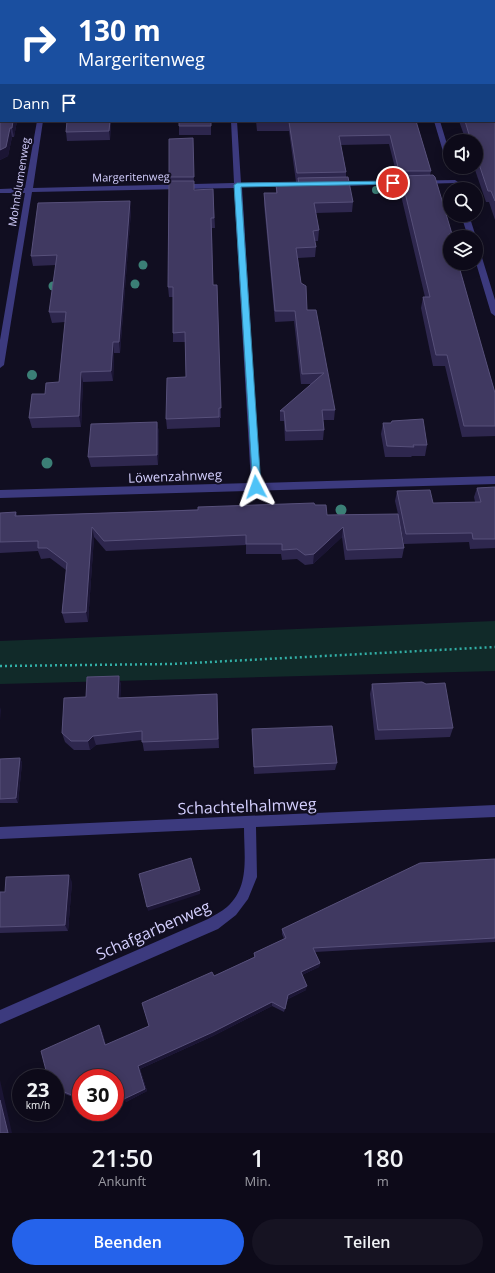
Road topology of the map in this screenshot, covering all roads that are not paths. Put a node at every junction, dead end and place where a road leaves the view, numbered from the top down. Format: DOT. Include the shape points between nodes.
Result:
graph roads {
  1 [pos="40,122"];
  2 [pos="234,122"];
  3 [pos="437,122"];
  4 [pos="443,142"];
  5 [pos="307,184"];
  6 [pos="331,184"];
  7 [pos="237,185"];
  8 [pos="443,185"];
  9 [pos="0,191"];
  10 [pos="29,191"];
  11 [pos="482,270"];
  12 [pos="495,313"];
  13 [pos="0,365"];
  14 [pos="495,480"];
  15 [pos="256,487"];
  16 [pos="0,494"];
  17 [pos="495,811"];
  18 [pos="250,822"];
  19 [pos="0,833"];
  20 [pos="0,1017"];
  1 -- 10 [label="street, Mohnblumenweg"];
  2 -- 7 [label="street"];
  3 -- 4 [label="street"];
  5 -- 7 [label="street, Margeritenweg"];
  6 -- 8 [label="street"];
  7 -- 10 [label="street, Margeritenweg"];
  7 -- 15 [label="street"];
  9 -- 10 [label="street, Margeritenweg"];
  10 -- 13 [label="street, Mohnblumenweg"];
  11 -- 12 [label="street"];
  14 -- 15 [label="street, Löwenzahnweg"];
  15 -- 16 [label="street, Löwenzahnweg"];
  17 -- 18 [label="street, Schachtelhalmweg"];
  18 -- 19 [label="street, Schachtelhalmweg"];
  18 -- 20 [label="street, Schafgarbenweg" via="251,877 244,895 232,911 213,924"];
}
